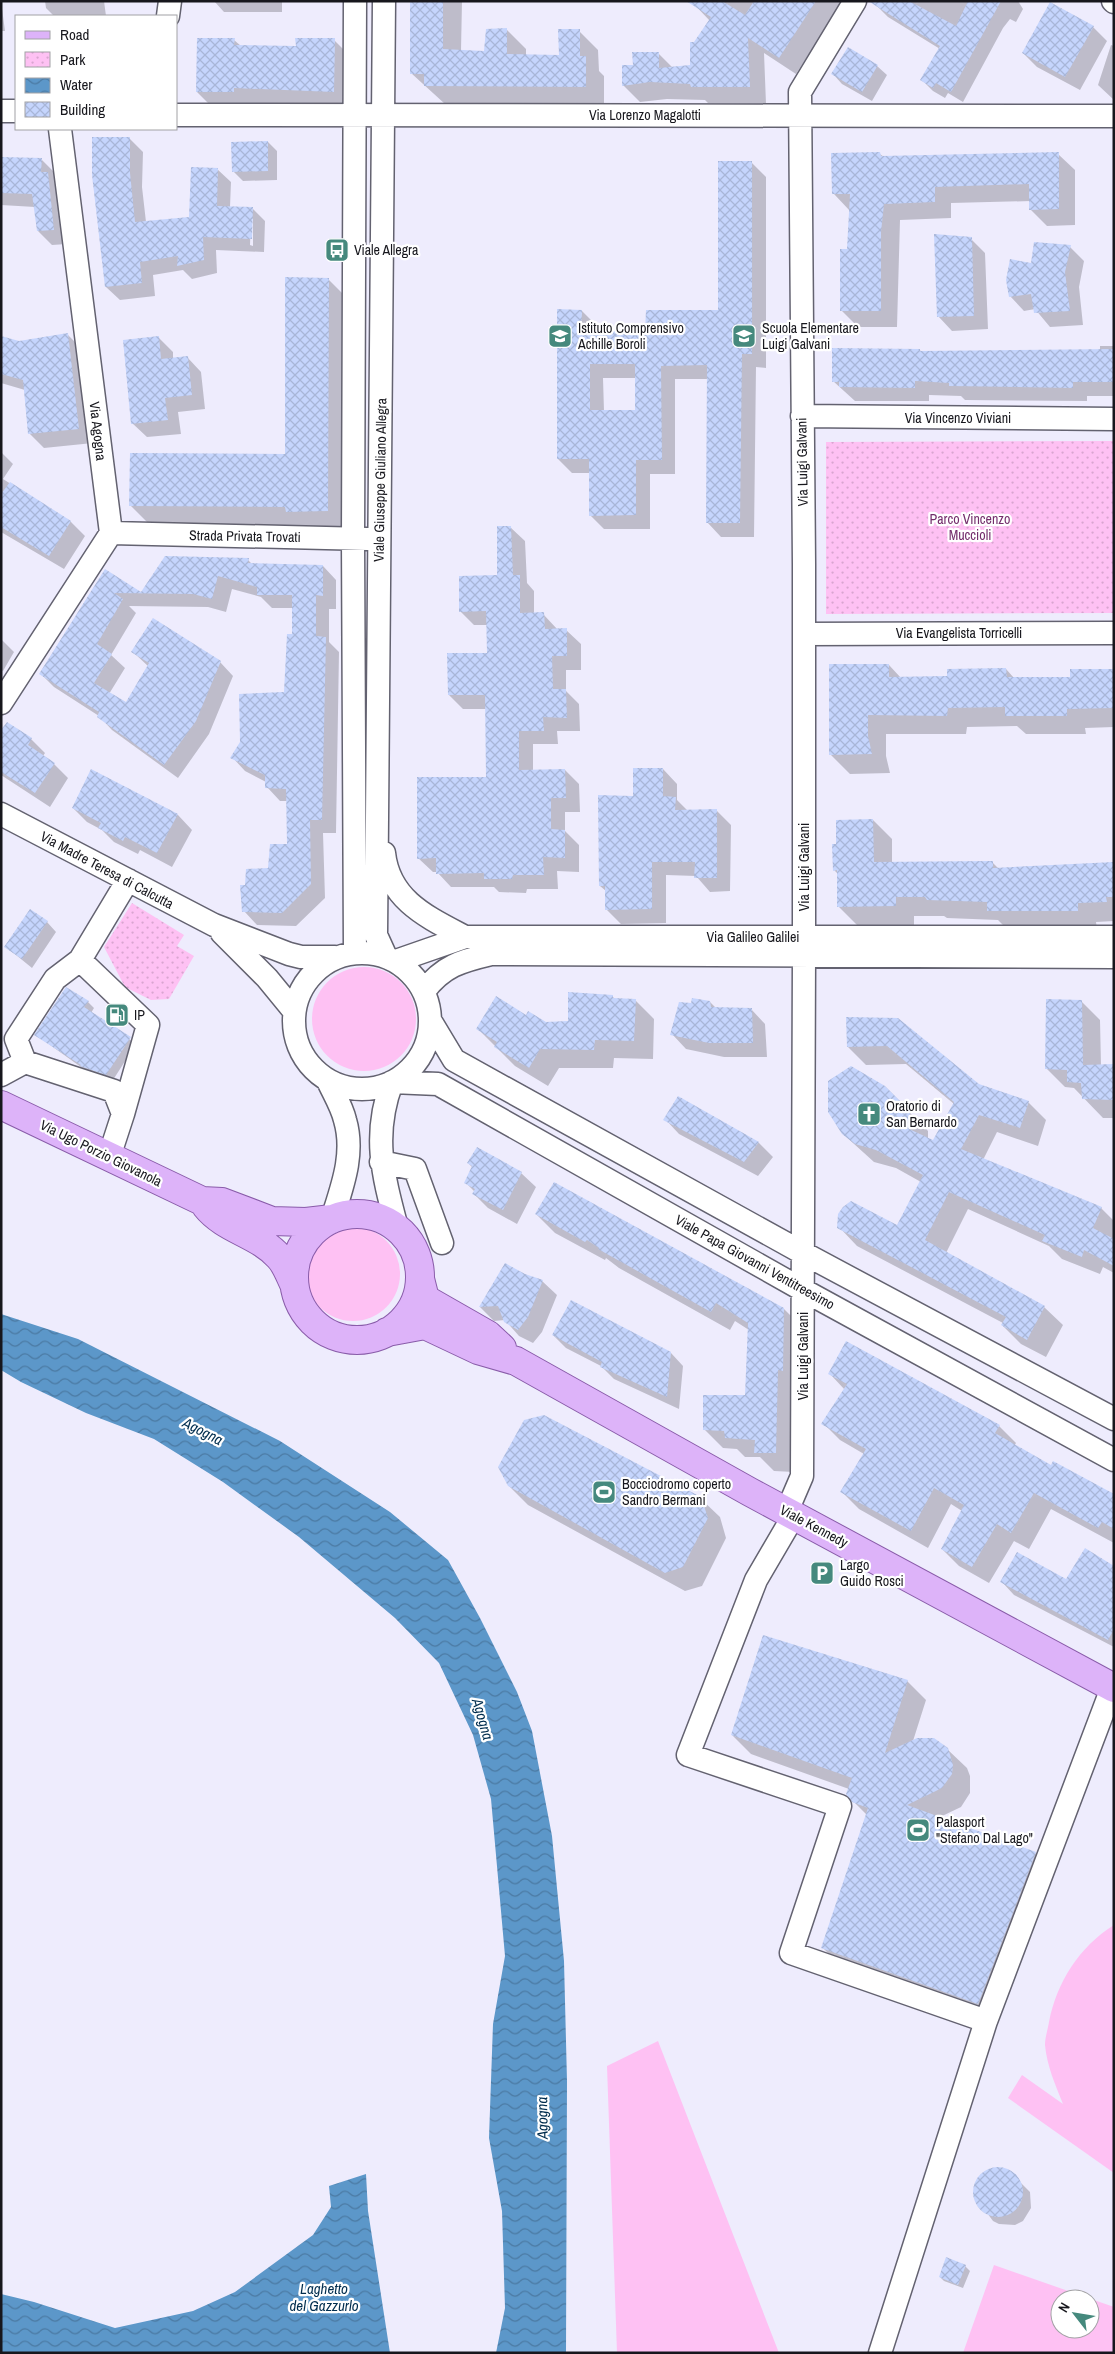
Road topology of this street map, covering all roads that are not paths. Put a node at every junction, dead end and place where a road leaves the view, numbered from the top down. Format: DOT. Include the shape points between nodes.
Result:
graph roads {
  1 [pos="170,1"];
  2 [pos="355,1"];
  3 [pos="384,1"];
  4 [pos="855,1"];
  5 [pos="168,15"];
  6 [pos="1,111"];
  7 [pos="15,111"];
  8 [pos="178,115"];
  9 [pos="353,115"];
  10 [pos="383,115"];
  11 [pos="801,115"];
  12 [pos="1114,116"];
  13 [pos="60,130"];
  14 [pos="802,416"];
  15 [pos="1114,419"];
  16 [pos="111,533"];
  17 [pos="353,539"];
  18 [pos="380,540"];
  19 [pos="1114,633"];
  20 [pos="804,634"];
  21 [pos="1,703"];
  22 [pos="1,814"];
  23 [pos="377,827"];
  24 [pos="128,880"];
  25 [pos="214,925"];
  26 [pos="1114,937"];
  27 [pos="465,938"];
  28 [pos="804,947"];
  29 [pos="345,955"];
  30 [pos="1114,957"];
  31 [pos="391,959"];
  32 [pos="80,960"];
  33 [pos="424,991"];
  34 [pos="294,1011"];
  35 [pos="430,1020"];
  36 [pos="24,1062"];
  37 [pos="1,1074"];
  38 [pos="328,1081"];
  39 [pos="392,1082"];
  40 [pos="1,1105"];
  41 [pos="123,1114"];
  42 [pos="109,1157"];
  43 [pos="381,1162"];
  44 [pos="202,1201"];
  45 [pos="332,1219"];
  46 [pos="397,1228"];
  47 [pos="442,1243"];
  48 [pos="803,1253"];
  49 [pos="420,1279"];
  50 [pos="294,1284"];
  51 [pos="803,1290"];
  52 [pos="387,1332"];
  53 [pos="516,1360"];
  54 [pos="1114,1419"];
  55 [pos="1114,1460"];
  56 [pos="791,1513"];
  57 [pos="1113,1688"];
  58 [pos="986,2021"];
  59 [pos="880,2353"];
  1 -- 5 [label="street"];
  2 -- 9 [label="street, Viale Giuseppe Giuliano Allegra"];
  3 -- 10 [label="street, Viale Giuseppe Giuliano Allegra"];
  4 -- 11 [label="street, Via Luigi Galvani" via="800,92"];
  6 -- 7 [label="street"];
  8 -- 9 [label="street, Via Lorenzo Magalotti"];
  9 -- 10 [label="street, Via Lorenzo Magalotti"];
  9 -- 17 [label="street, Viale Giuseppe Giuliano Allegra"];
  10 -- 11 [label="street, Via Lorenzo Magalotti"];
  10 -- 18 [label="street, Viale Giuseppe Giuliano Allegra"];
  11 -- 12 [label="street, Via Lorenzo Magalotti"];
  11 -- 14 [label="street, Via Luigi Galvani"];
  13 -- 16 [label="street, Via Agogna"];
  14 -- 15 [label="street, Via Vincenzo Viviani"];
  14 -- 20 [label="street, Via Luigi Galvani"];
  16 -- 17 [label="street, Strada Privata Trovati"];
  16 -- 21 [label="street"];
  17 -- 18 [label="street, Strada Privata Trovati"];
  17 -- 29 [label="street, Viale Giuseppe Giuliano Allegra"];
  18 -- 23 [label="street, Viale Giuseppe Giuliano Allegra"];
  19 -- 20 [label="street, Via Evangelista Torricelli"];
  20 -- 28 [label="street, Via Luigi Galvani"];
  22 -- 24 [label="street, Via Madre Teresa di Calcutta"];
  23 -- 27 [label="street" via="385,870 401,896 431,919"];
  23 -- 31 [label="street, Viale Giuseppe Giuliano Allegra" via="376,935"];
  24 -- 25 [label="street, Via Madre Teresa di Calcutta"];
  24 -- 32 [label="street"];
  25 -- 29 [label="street, Via Madre Teresa di Calcutta" via="301,957"];
  25 -- 34 [label="street, Via Madre Teresa di Calcutta" via="267,978"];
  26 -- 28 [label="street, Via Galileo Galilei"];
  27 -- 28 [label="street, Via Galileo Galilei"];
  27 -- 31 [label="street, Via Galileo Galilei"];
  28 -- 30 [label="street, Via Galileo Galilei"];
  28 -- 33 [label="street, Via Galileo Galilei" via="491,954 465,960 436,975"];
  28 -- 48 [label="street, Via Luigi Galvani"];
  29 -- 31 [label="street" via="376,953"];
  29 -- 34 [label="street" via="318,968 304,984"];
  31 -- 33 [label="street" via="412,973"];
  32 -- 36 [label="street" via="55,979 16,1039"];
  32 -- 41 [label="street" via="148,1025"];
  33 -- 35 [label="street"];
  34 -- 38 [label="street" via="293,1027 298,1048 310,1067"];
  35 -- 39 [label="street" via="430,1032 423,1051 410,1070"];
  35 -- 48 [label="street" via="454,1060"];
  36 -- 37 [label="street"];
  36 -- 41 [label="street" via="114,1091"];
  38 -- 39 [label="street" via="349,1089 371,1089"];
  38 -- 45 [label="street" via="345,1120 349,1147"];
  39 -- 43 [label="street" via="383,1106"];
  39 -- 51 [label="street, Viale Papa Giovanni Ventitreesimo" via="438,1084"];
  40 -- 42 [label="main road, Via Ugo Porzio Giovanola"];
  41 -- 42 [label="street"];
  42 -- 44 [label="main road, Via Ugo Porzio Giovanola"];
  43 -- 46 [label="street"];
  43 -- 47 [label="street" via="414,1169"];
  44 -- 45 [label="main road, Via Ugo Porzio Giovanola" via="222,1202 272,1221"];
  44 -- 50 [label="main road, Via Ugo Porzio Giovanola" via="214,1216 280,1257"];
  45 -- 46 [label="main road" via="361,1214 380,1218"];
  45 -- 50 [label="main road" via="315,1230 302,1245 295,1264"];
  46 -- 49 [label="main road" via="409,1241 417,1258"];
  48 -- 51 [label="street, Via Luigi Galvani"];
  48 -- 54 [label="street"];
  49 -- 52 [label="main road" via="416,1300 404,1319"];
  49 -- 53 [label="main road" via="425,1299 488,1335"];
  50 -- 52 [label="main road" via="300,1304 328,1333 348,1340 368,1339"];
  51 -- 55 [label="street, Viale Papa Giovanni Ventitreesimo"];
  51 -- 56 [label="street, Via Luigi Galvani" via="802,1476"];
  52 -- 53 [label="main road" via="425,1325 478,1350"];
  53 -- 56 [label="main road, Viale Kennedy"];
  56 -- 57 [label="main road, Viale Kennedy"];
  56 -- 58 [label="street, Via Luigi Galvani" via="756,1580 688,1756 840,1806 791,1953"];
  57 -- 58 [label="street"];
  58 -- 59 [label="street"];
}
